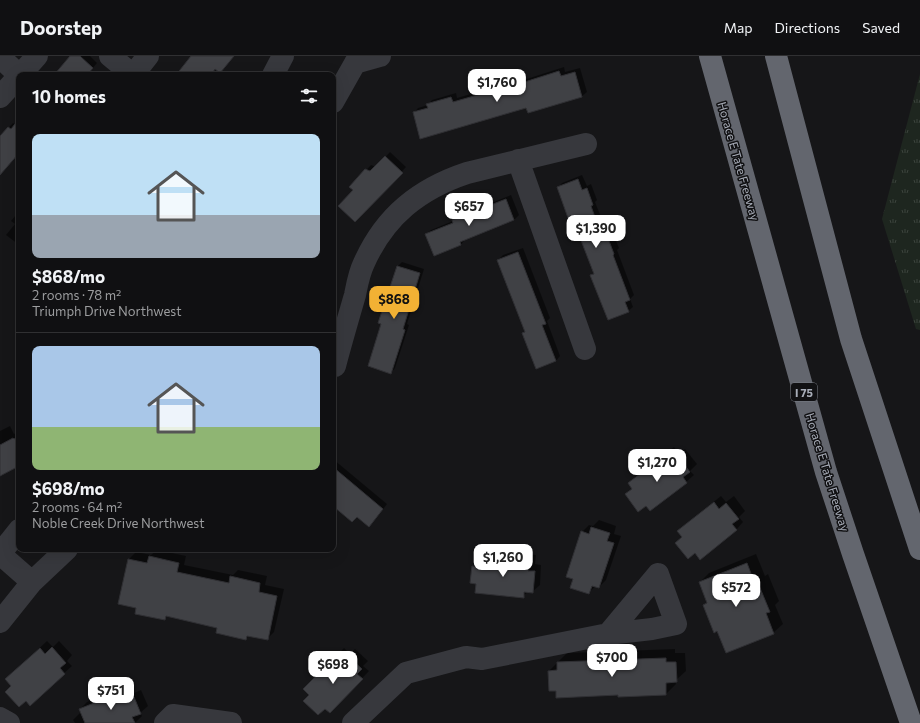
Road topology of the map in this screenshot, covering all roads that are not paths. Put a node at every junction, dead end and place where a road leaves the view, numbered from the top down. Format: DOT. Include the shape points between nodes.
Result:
graph roads {
  1 [pos="37,56"];
  2 [pos="110,56"];
  3 [pos="148,56"];
  4 [pos="283,56"];
  5 [pos="380,56"];
  6 [pos="710,56"];
  7 [pos="776,56"];
  8 [pos="0,57"];
  9 [pos="357,60"];
  10 [pos="16,72"];
  11 [pos="22,72"];
  12 [pos="129,72"];
  13 [pos="135,72"];
  14 [pos="275,72"];
  15 [pos="16,78"];
  16 [pos="0,97"];
  17 [pos="336,97"];
  18 [pos="586,144"];
  19 [pos="518,160"];
  20 [pos="585,349"];
  21 [pos="336,362"];
  22 [pos="16,534"];
  23 [pos="920,549"];
  24 [pos="64,552"];
  25 [pos="0,554"];
  26 [pos="32,582"];
  27 [pos="0,622"];
  28 [pos="608,634"];
  29 [pos="0,718"];
  30 [pos="9,723"];
  31 [pos="165,723"];
  32 [pos="231,723"];
  33 [pos="353,723"];
  34 [pos="911,723"];
  1 -- 11 [label="street"];
  2 -- 12 [label="street"];
  3 -- 13 [label="street"];
  4 -- 14 [label="street"];
  5 -- 9 [label="street"];
  6 -- 34 [label="highway, Horace E Tate Freeway / I 75" via="826,472"];
  7 -- 23 [label="highway" via="851,339"];
  8 -- 10 [label="street"];
  9 -- 17 [label="street"];
  15 -- 16 [label="street"];
  18 -- 19 [label="street"];
  19 -- 20 [label="street"];
  19 -- 21 [label="street" via="448,179 424,191 402,208 381,233 363,264"];
  22 -- 25 [label="street"];
  24 -- 26 [label="street"];
  25 -- 26 [label="street"];
  26 -- 27 [label="street"];
  28 -- 33 [label="street" via="482,659 466,657 406,673"];
  29 -- 30 [label="street"];
  31 -- 32 [label="street" via="174,715"];
}
